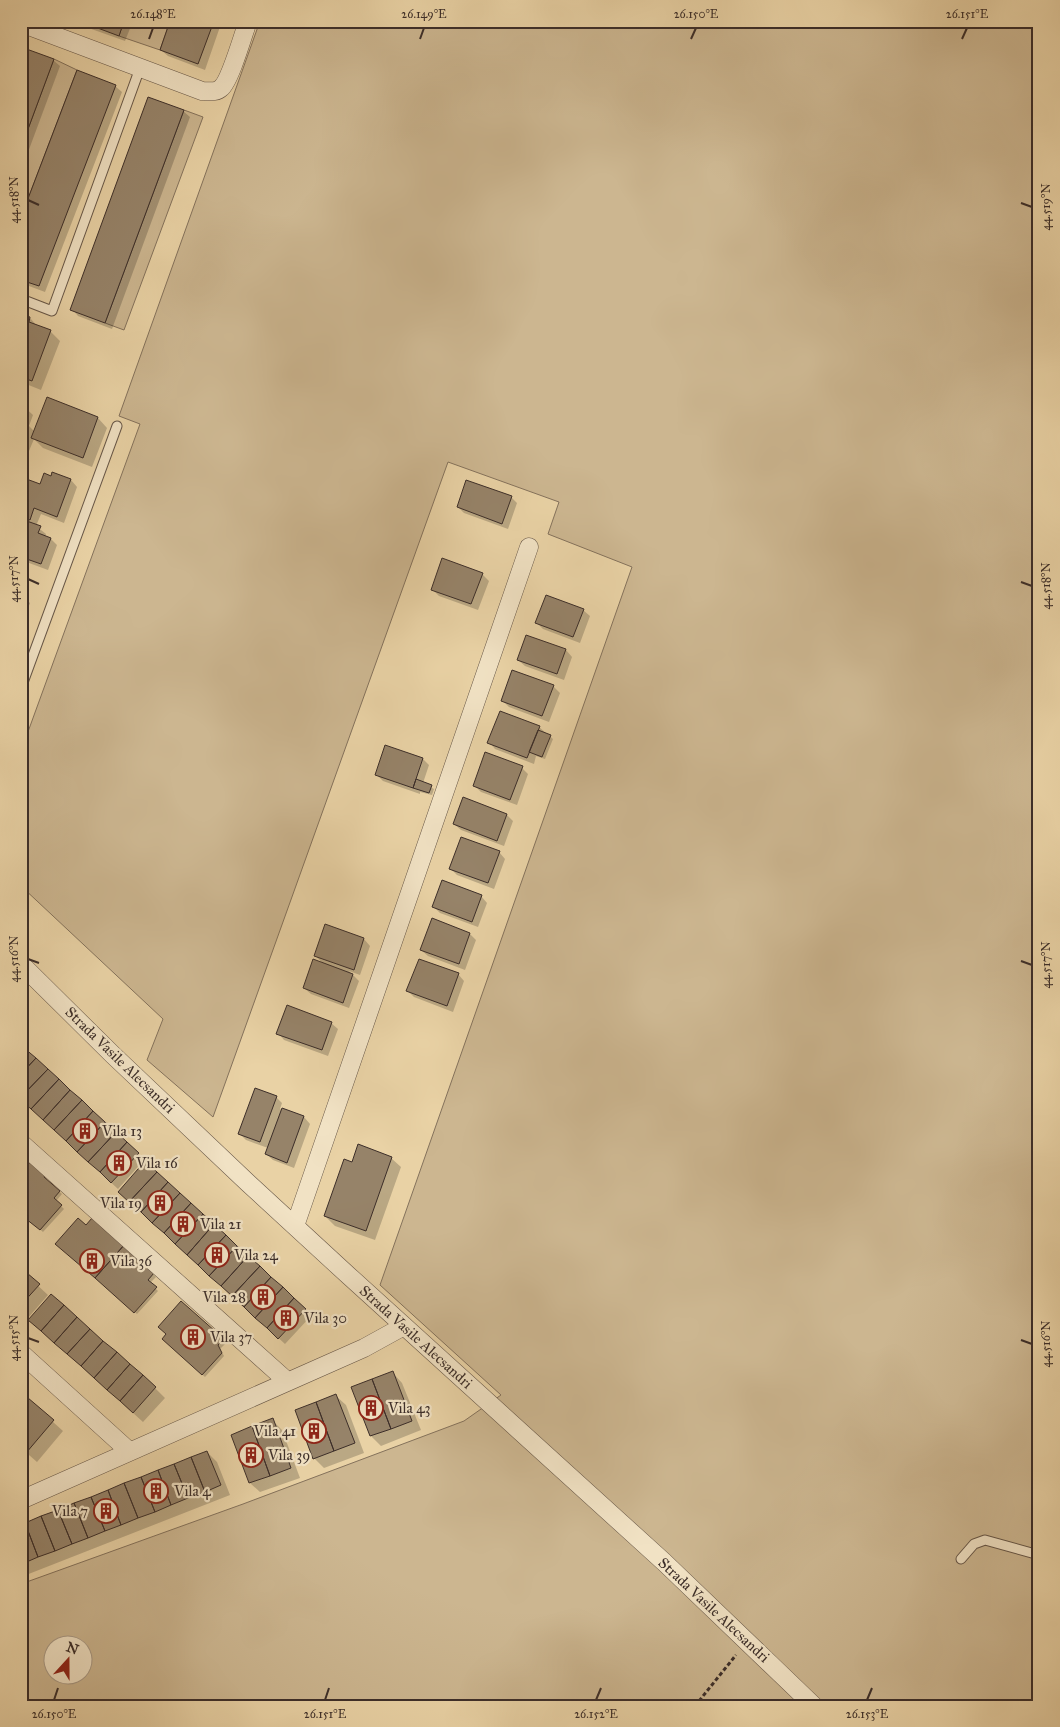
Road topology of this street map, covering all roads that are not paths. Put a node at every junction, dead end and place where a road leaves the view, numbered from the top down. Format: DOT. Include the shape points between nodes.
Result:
graph roads {
  1 [pos="248,21"];
  2 [pos="33,25"];
  3 [pos="140,68"];
  4 [pos="21,299"];
  5 [pos="117,426"];
  6 [pos="529,547"];
  7 [pos="21,688"];
  8 [pos="21,964"];
  9 [pos="21,1143"];
  10 [pos="295,1226"];
  11 [pos="404,1326"];
  12 [pos="21,1353"];
  13 [pos="287,1381"];
  14 [pos="129,1451"];
  15 [pos="21,1500"];
  16 [pos="1039,1555"];
  17 [pos="962,1558"];
  18 [pos="814,1706"];
  1 -- 3 [label="street" via="228,79 221,89 202,91"];
  2 -- 3 [label="street"];
  3 -- 4 [label="lane" via="52,311"];
  5 -- 7 [label="lane"];
  6 -- 10 [label="street"];
  8 -- 10 [label="street, Strada Vasile Alecsandri" via="113,1056"];
  9 -- 13 [label="street"];
  10 -- 11 [label="street, Strada Vasile Alecsandri"];
  11 -- 13 [label="street" via="364,1348"];
  11 -- 18 [label="street, Strada Vasile Alecsandri" via="664,1562"];
  12 -- 14 [label="street"];
  13 -- 14 [label="street"];
  14 -- 15 [label="street"];
  16 -- 17 [label="lane" via="984,1540 974,1544"];
}
